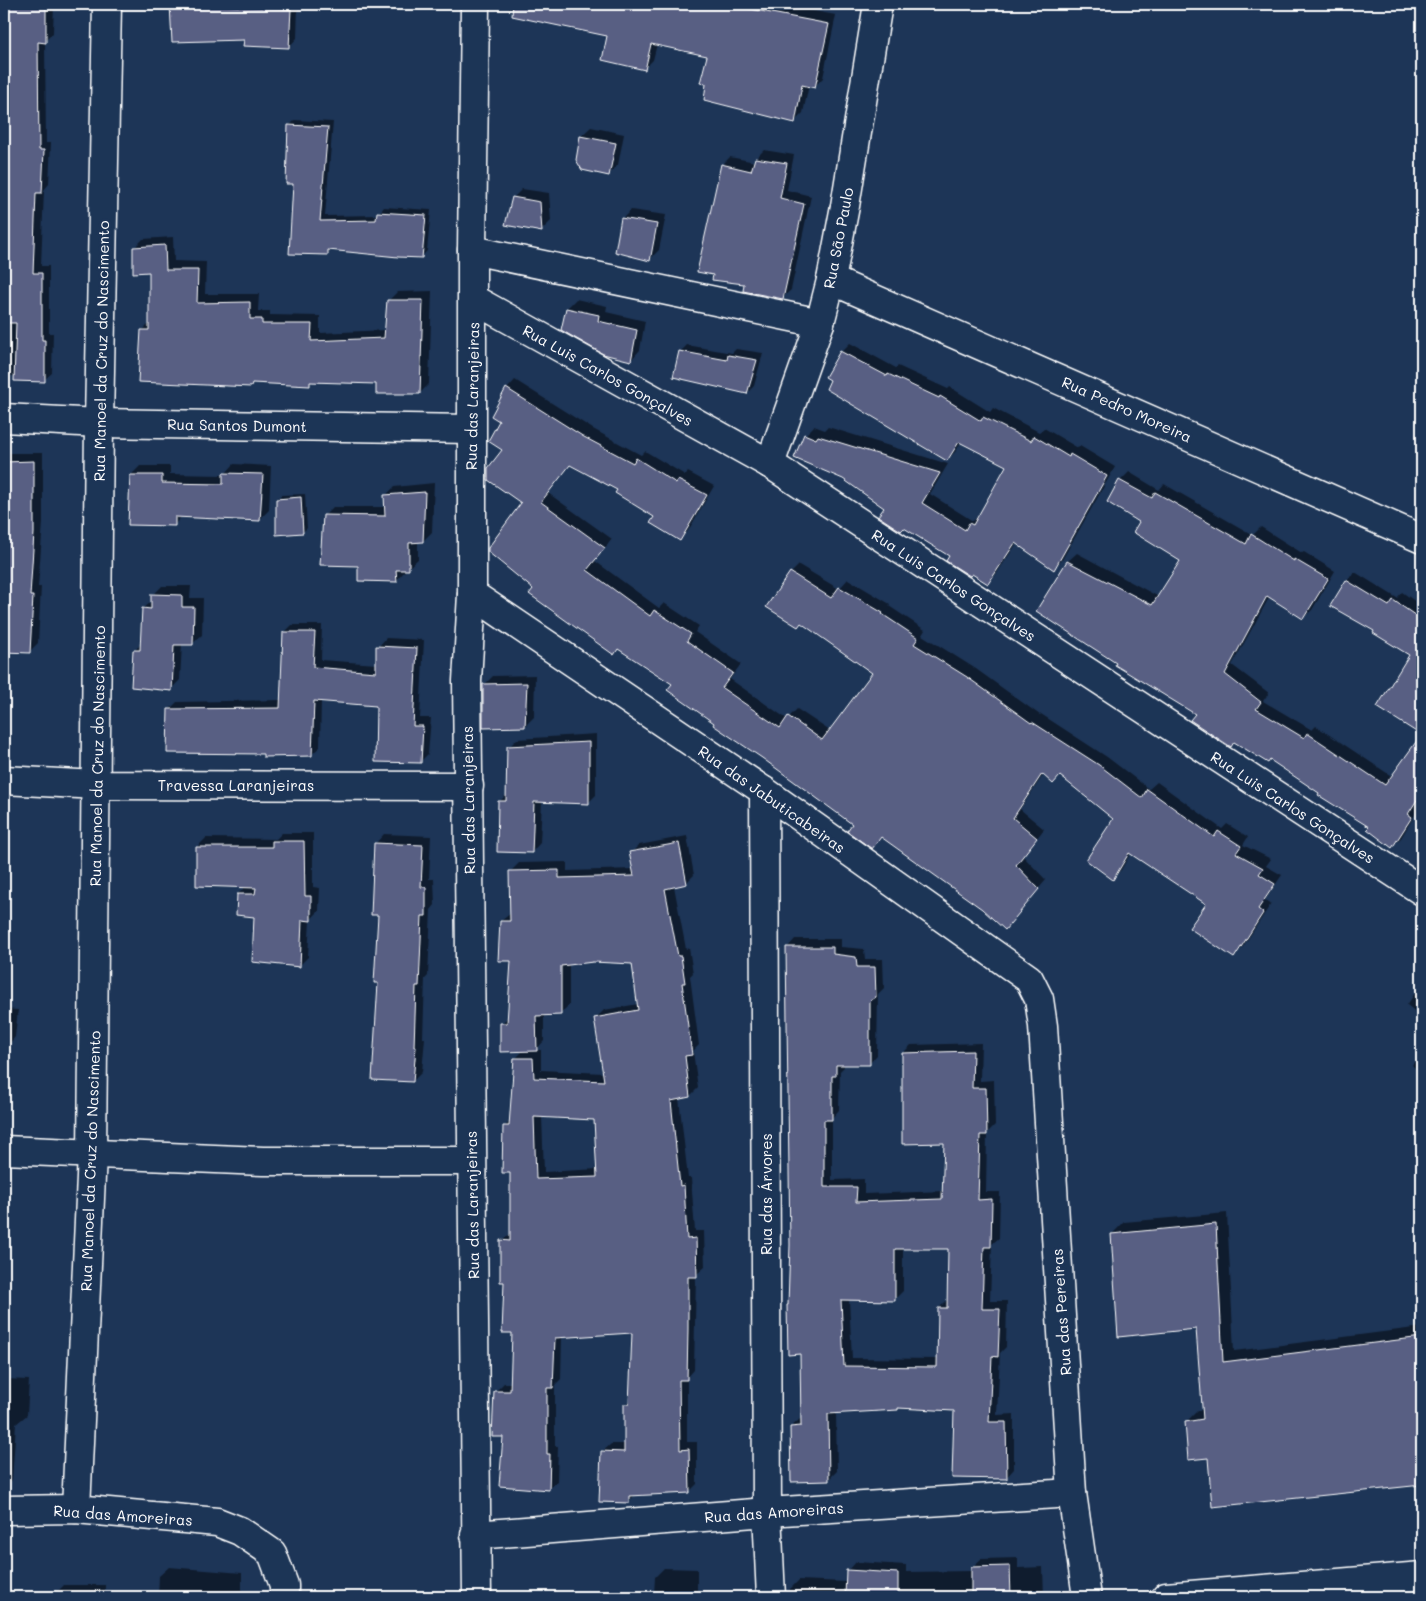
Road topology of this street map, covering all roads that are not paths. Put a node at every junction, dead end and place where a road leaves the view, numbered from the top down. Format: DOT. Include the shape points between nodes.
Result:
graph roads {
  1 [pos="107,4"];
  2 [pos="475,4"];
  3 [pos="878,4"];
  4 [pos="472,250"];
  5 [pos="831,280"];
  6 [pos="473,299"];
  7 [pos="820,323"];
  8 [pos="4,418"];
  9 [pos="99,423"];
  10 [pos="471,429"];
  11 [pos="770,464"];
  12 [pos="1422,539"];
  13 [pos="472,594"];
  14 [pos="4,780"];
  15 [pos="97,785"];
  16 [pos="468,786"];
  17 [pos="764,791"];
  18 [pos="1421,888"];
  19 [pos="1043,1026"];
  20 [pos="4,1150"];
  21 [pos="92,1154"];
  22 [pos="471,1161"];
  23 [pos="1072,1493"];
  24 [pos="76,1509"];
  25 [pos="4,1510"];
  26 [pos="768,1512"];
  27 [pos="475,1535"];
  28 [pos="1409,1583"];
  29 [pos="284,1597"];
  30 [pos="477,1597"];
  31 [pos="771,1597"];
  32 [pos="1087,1597"];
  33 [pos="1166,1597"];
  1 -- 9 [label="street, Rua Manoel da Cruz do Nascimento"];
  2 -- 4 [label="street, Rua das Laranjeiras"];
  3 -- 5 [label="street, Rua São Paulo"];
  4 -- 6 [label="street, Rua das Laranjeiras"];
  4 -- 7 [label="street"];
  5 -- 7 [label="street, Rua São Paulo"];
  5 -- 12 [label="street, Rua Pedro Moreira"];
  6 -- 10 [label="street, Rua das Laranjeiras"];
  6 -- 11 [label="street, Rua Luis Carlos Gonçalves"];
  7 -- 11 [label="street, Rua São Paulo"];
  8 -- 9 [label="street, Rua Santos Dumont"];
  9 -- 10 [label="street, Rua Santos Dumont"];
  9 -- 15 [label="street, Rua Manoel da Cruz do Nascimento"];
  10 -- 13 [label="street, Rua das Laranjeiras"];
  11 -- 18 [label="street, Rua Luis Carlos Gonçalves"];
  13 -- 16 [label="street, Rua das Laranjeiras" via="467,681"];
  13 -- 17 [label="street, Rua das Jabuticabeiras"];
  14 -- 15 [label="street, Travessa Laranjeiras"];
  15 -- 16 [label="street, Travessa Laranjeiras"];
  15 -- 21 [label="street, Rua Manoel da Cruz do Nascimento"];
  16 -- 22 [label="street, Rua das Laranjeiras"];
  17 -- 19 [label="street, Rua das Jabuticabeiras" via="1028,979 1039,999"];
  17 -- 26 [label="street, Rua das Árvores"];
  19 -- 23 [label="street, Rua das Pereiras"];
  20 -- 21 [label="street"];
  21 -- 22 [label="street" via="263,1162"];
  21 -- 24 [label="street, Rua Manoel da Cruz do Nascimento"];
  22 -- 27 [label="street, Rua das Laranjeiras"];
  23 -- 26 [label="street, Rua das Amoreiras"];
  23 -- 32 [label="street, Rua das Pereiras"];
  24 -- 25 [label="street, Rua das Amoreiras"];
  24 -- 29 [label="street, Rua das Amoreiras" via="217,1522 240,1531 272,1553 284,1585"];
  26 -- 27 [label="street, Rua das Amoreiras"];
  26 -- 31 [label="street, Rua das Árvores"];
  27 -- 30 [label="street, Rua das Laranjeiras"];
  28 -- 33 [label="street"];
}
